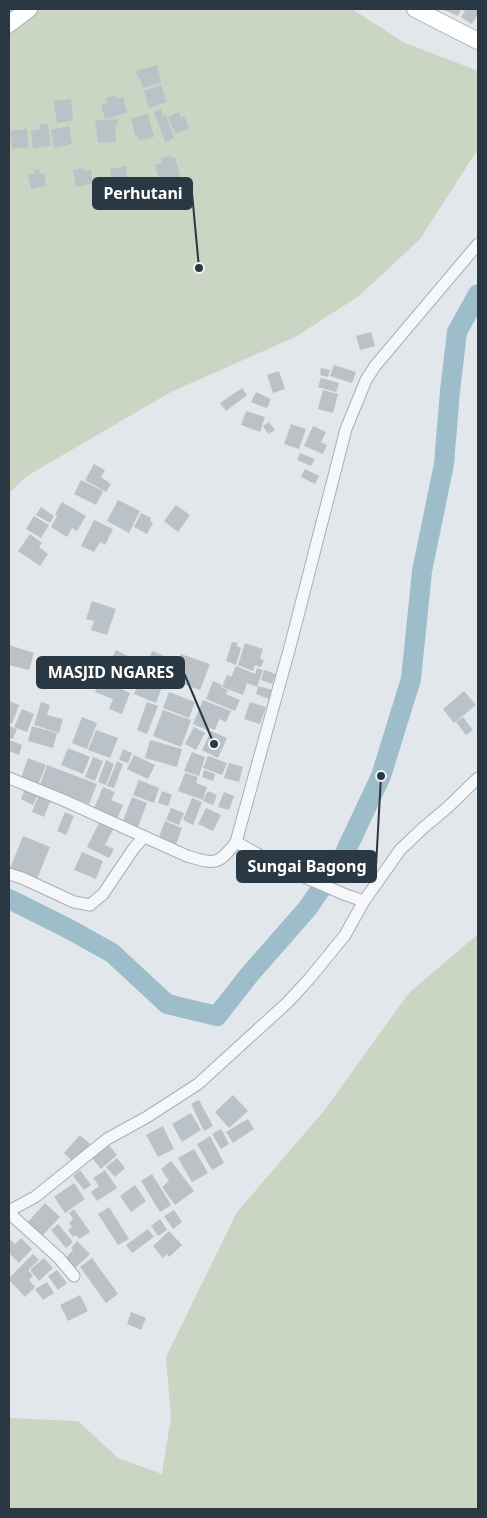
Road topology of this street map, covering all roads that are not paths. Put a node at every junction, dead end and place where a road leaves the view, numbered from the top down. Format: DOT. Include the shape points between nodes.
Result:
graph roads {
  1 [pos="29,9"];
  2 [pos="415,9"];
  3 [pos="9,24"];
  4 [pos="478,41"];
  5 [pos="478,244"];
  6 [pos="9,778"];
  7 [pos="478,778"];
  8 [pos="144,837"];
  9 [pos="236,842"];
  10 [pos="9,874"];
  11 [pos="364,900"];
  12 [pos="9,1212"];
  13 [pos="74,1276"];
  1 -- 3 [label="main road"];
  2 -- 4 [label="main road"];
  5 -- 9 [label="street" via="375,366 346,429"];
  6 -- 8 [label="street"];
  7 -- 11 [label="street" via="400,850"];
  8 -- 9 [label="street" via="209,862 224,857"];
  8 -- 10 [label="street" via="103,894 90,905 74,902"];
  9 -- 11 [label="street" via="281,867"];
  11 -- 12 [label="street" via="345,935 310,978 198,1084 107,1139 35,1197"];
  12 -- 13 [label="street"];
}
